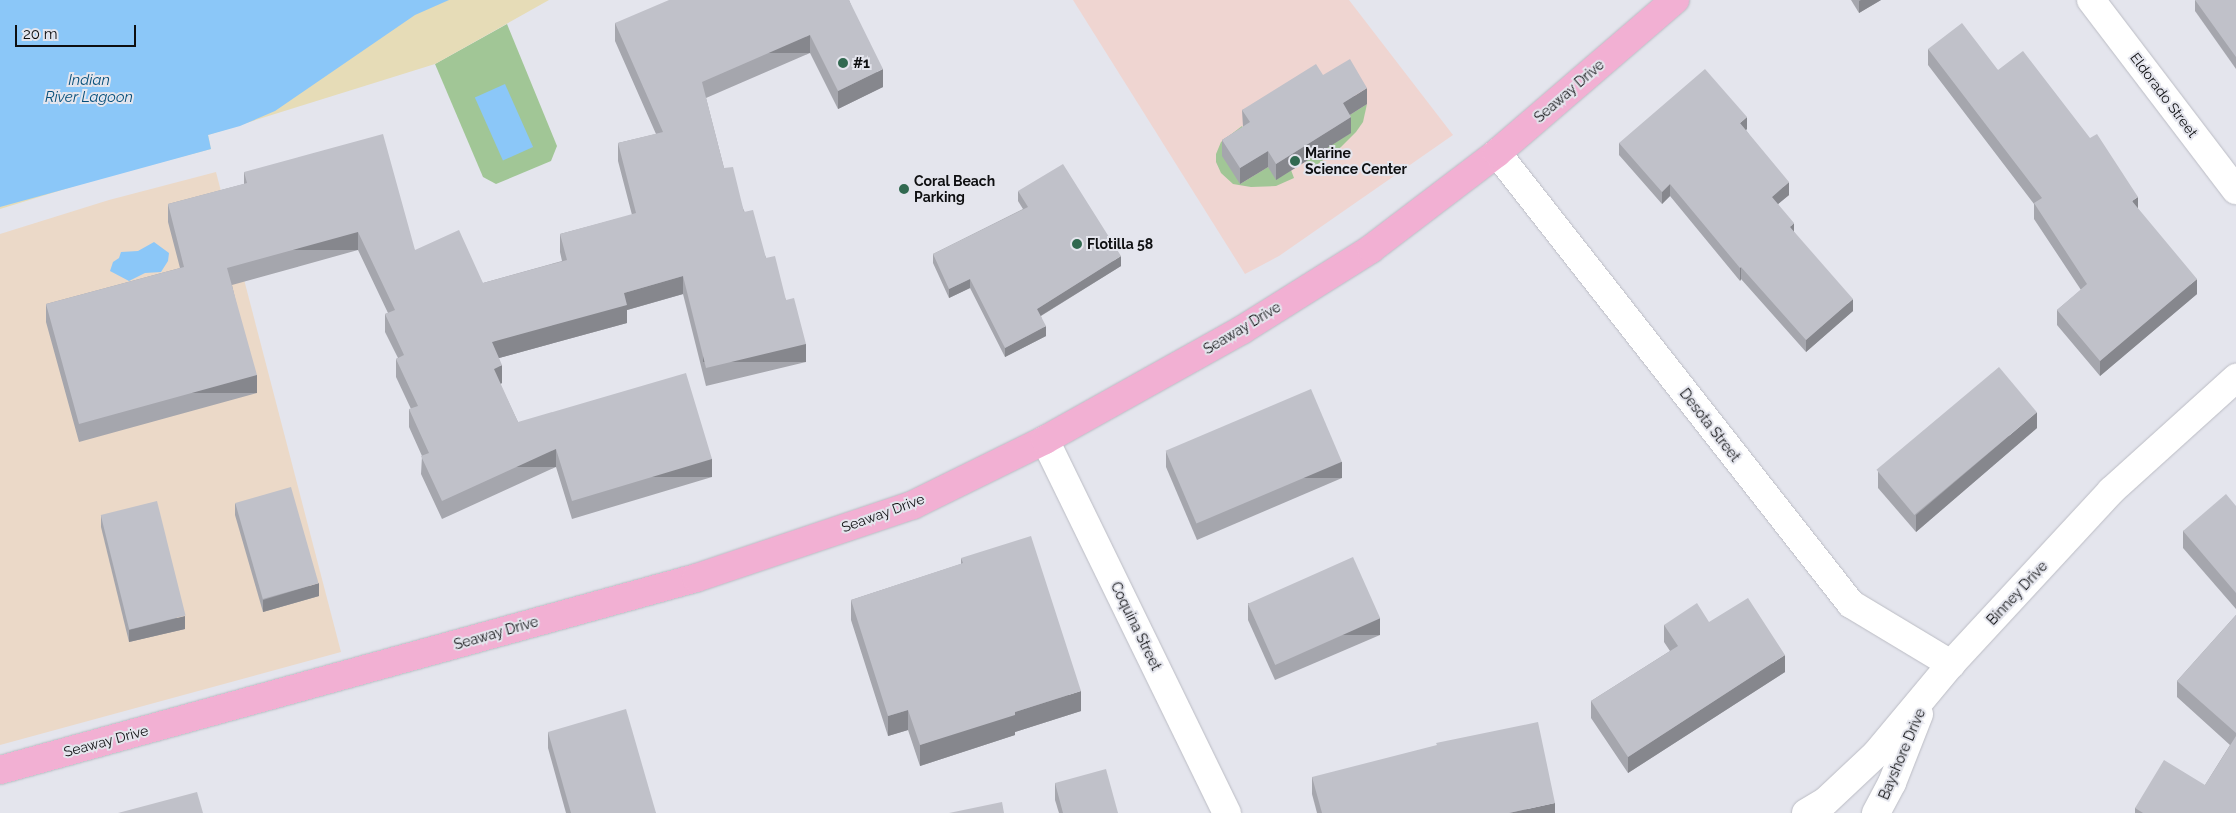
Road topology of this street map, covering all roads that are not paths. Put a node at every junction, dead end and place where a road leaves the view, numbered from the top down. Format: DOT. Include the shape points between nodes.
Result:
graph roads {
  1 [pos="1675,0"];
  2 [pos="2091,0"];
  3 [pos="1497,153"];
  4 [pos="2236,190"];
  5 [pos="2236,378"];
  6 [pos="1045,440"];
  7 [pos="1952,664"];
  8 [pos="1927,694"];
  9 [pos="0,770"];
  10 [pos="1817,809"];
  11 [pos="1227,813"];
  12 [pos="1876,813"];
  1 -- 3 [label="main road, Seaway Drive"];
  2 -- 4 [label="street, Eldorado Street"];
  3 -- 6 [label="main road, Seaway Drive" via="1371,249 1242,330"];
  3 -- 7 [label="street, Desota Street" via="1851,604"];
  5 -- 7 [label="street, Binney Drive" via="2111,491"];
  6 -- 9 [label="main road, Seaway Drive" via="913,505 696,578"];
  6 -- 11 [label="street, Coquina Street"];
  7 -- 8 [label="street, Binney Drive"];
  8 -- 10 [label="street, Binney Drive" via="1876,754"];
  8 -- 12 [label="street, Bayshore Drive" via="1892,783"];
}
